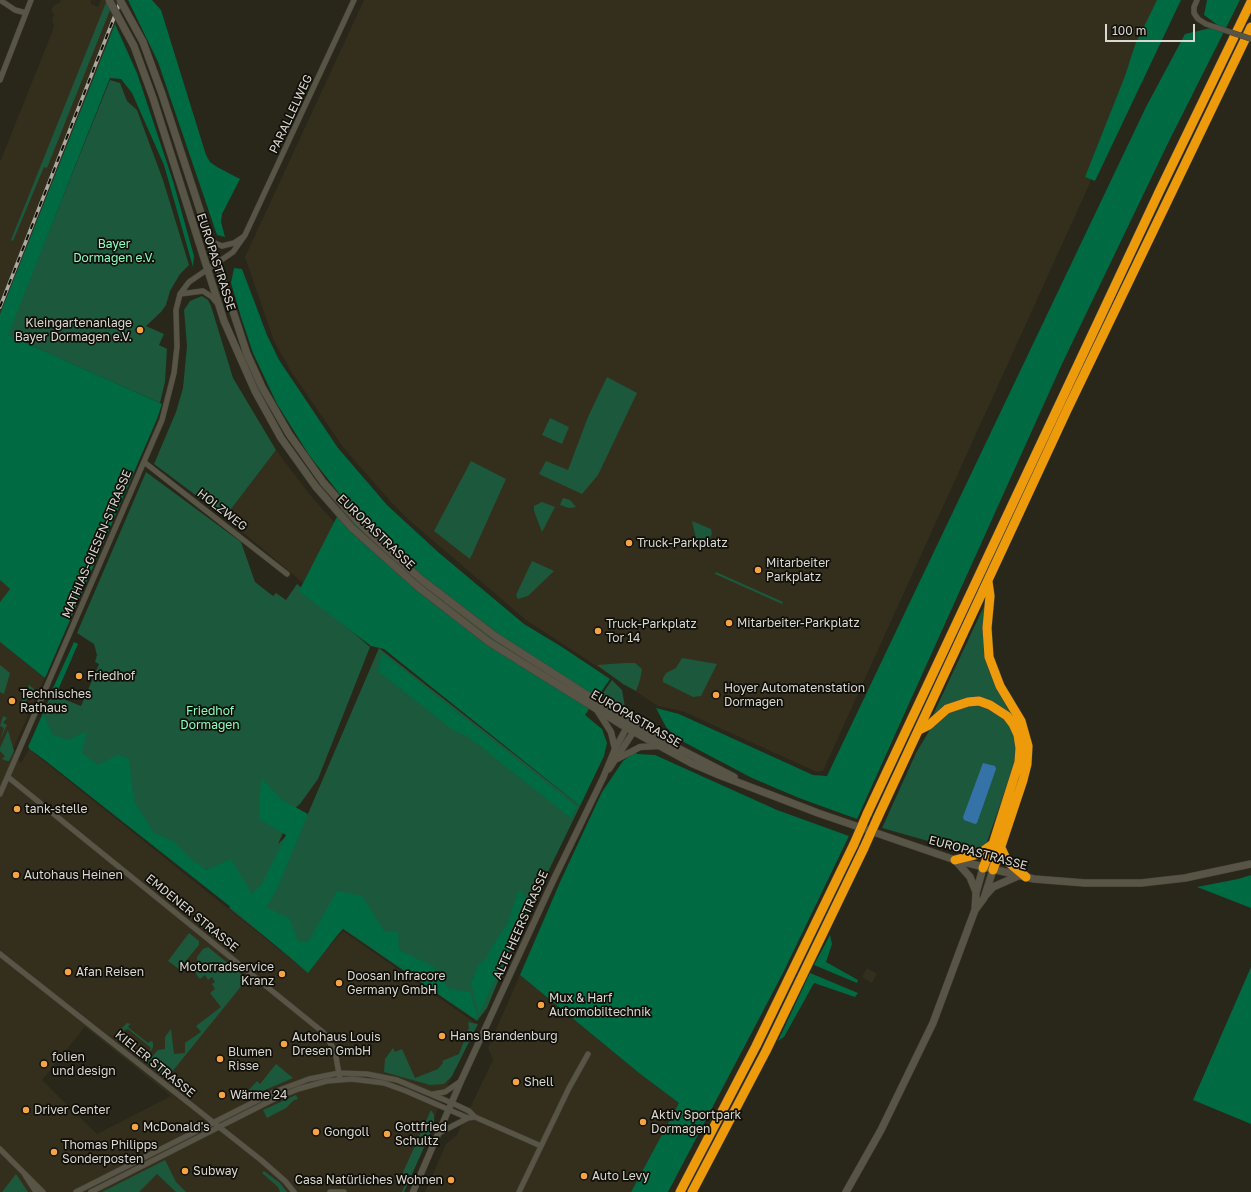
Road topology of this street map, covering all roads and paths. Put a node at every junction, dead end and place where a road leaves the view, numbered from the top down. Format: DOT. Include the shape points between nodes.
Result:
graph roads {
  1 [pos="0,0"];
  2 [pos="31,0"];
  3 [pos="109,0"];
  4 [pos="120,0"];
  5 [pos="354,0"];
  6 [pos="1196,0"];
  7 [pos="1251,2"];
  8 [pos="26,13"];
  9 [pos="1251,27"];
  10 [pos="1251,39"];
  11 [pos="0,80"];
  12 [pos="207,235"];
  13 [pos="245,235"];
  14 [pos="216,264"];
  15 [pos="206,270"];
  16 [pos="180,294"];
  17 [pos="218,306"];
  18 [pos="144,462"];
  19 [pos="287,574"];
  20 [pos="988,582"];
  21 [pos="597,710"];
  22 [pos="628,725"];
  23 [pos="635,729"];
  24 [pos="919,730"];
  25 [pos="660,746"];
  26 [pos="615,749"];
  27 [pos="616,760"];
  28 [pos="8,777"];
  29 [pos="603,778"];
  30 [pos="755,788"];
  31 [pos="0,794"];
  32 [pos="997,846"];
  33 [pos="955,860"];
  34 [pos="1251,864"];
  35 [pos="984,868"];
  36 [pos="993,870"];
  37 [pos="1022,876"];
  38 [pos="976,893"];
  39 [pos="984,898"];
  40 [pos="976,910"];
  41 [pos="0,954"];
  42 [pos="588,1054"];
  43 [pos="339,1073"];
  44 [pos="340,1080"];
  45 [pos="461,1082"];
  46 [pos="432,1094"];
  47 [pos="452,1103"];
  48 [pos="449,1110"];
  49 [pos="475,1117"];
  50 [pos="468,1118"];
  51 [pos="213,1123"];
  52 [pos="218,1127"];
  53 [pos="439,1133"];
  54 [pos="541,1146"];
  55 [pos="0,1149"];
  56 [pos="23,1173"];
  57 [pos="36,1192"];
  58 [pos="44,1192"];
  59 [pos="76,1192"];
  60 [pos="91,1192"];
  61 [pos="294,1192"];
  62 [pos="330,1192"];
  63 [pos="344,1192"];
  64 [pos="413,1192"];
  65 [pos="519,1192"];
  66 [pos="680,1192"];
  67 [pos="692,1192"];
  68 [pos="846,1192"];
  1 -- 8 [label="street" via="15,10"];
  2 -- 8 [label="street"];
  3 -- 15 [label="main road, EUROPASTRASSE, bridge" via="134,46 154,98"];
  4 -- 12 [label="main road, EUROPASTRASSE, bridge" via="143,42"];
  5 -- 13 [label="street, PARALLELWEG"];
  6 -- 10 [label="street, bridge" via="1194,13 1198,20"];
  7 -- 66 [label="highway, bridge" via="1117,280 801,955"];
  8 -- 11 [label="street"];
  9 -- 20 [label="highway"];
  12 -- 13 [label="street" via="222,246 234,243"];
  12 -- 14 [label="main road, EUROPASTRASSE"];
  13 -- 14 [label="street, PARALLELWEG" via="233,252"];
  14 -- 15 [label="street, PARALLELWEG"];
  14 -- 22 [label="main road, EUROPASTRASSE" via="247,354 262,387 304,458 341,504 388,550 459,609"];
  15 -- 16 [label="street, MATHIAS-GIESEN-STRASSE" via="189,282"];
  15 -- 17 [label="main road, EUROPASTRASSE"];
  16 -- 17 [label="street" via="203,291 212,297"];
  16 -- 18 [label="street, MATHIAS-GIESEN-STRASSE" via="176,310 176,358 172,389"];
  17 -- 21 [label="main road, EUROPASTRASSE" via="242,365 281,438 316,487 352,528 382,557 454,616 505,652"];
  18 -- 19 [label="street, HOLZWEG"];
  18 -- 28 [label="street, MATHIAS-GIESEN-STRASSE"];
  20 -- 24 [label="highway"];
  20 -- 32 [label="highway" via="989,657 1000,686 1021,721 1028,746 1027,764"];
  21 -- 22 [label="main road, EUROPASTRASSE"];
  21 -- 26 [label="street" via="611,732"];
  22 -- 23 [label="main road, EUROPASTRASSE"];
  22 -- 26 [label="street, ALTE HEERSTRASSE"];
  23 -- 25 [label="main road, EUROPASTRASSE"];
  23 -- 27 [label="street, ALTE HEERSTRASSE"];
  23 -- 30 [label="main road, EUROPASTRASSE"];
  24 -- 32 [label="highway" via="930,725 947,709 979,701 1007,716 1013,724 1018,735 1019,762"];
  24 -- 67 [label="highway, bridge" via="766,1052"];
  25 -- 27 [label="street" via="635,749"];
  25 -- 30 [label="main road, EUROPASTRASSE" via="718,775"];
  26 -- 29 [label="street, ALTE HEERSTRASSE"];
  27 -- 29 [label="street, ALTE HEERSTRASSE"];
  28 -- 31 [label="street, MATHIAS-GIESEN-STRASSE"];
  28 -- 43 [label="street, EMDENER STRASSE" via="324,1033 335,1051"];
  29 -- 45 [label="street, ALTE HEERSTRASSE" via="581,820"];
  30 -- 33 [label="main road, EUROPASTRASSE" via="818,813"];
  32 -- 33 [label="highway" via="980,854"];
  32 -- 35 [label="highway"];
  32 -- 36 [label="highway"];
  32 -- 37 [label="highway"];
  33 -- 35 [label="main road, EUROPASTRASSE"];
  33 -- 38 [label="main road" via="970,877"];
  34 -- 37 [label="main road, EUROPASTRASSE" via="1185,878 1141,883 1068,883"];
  35 -- 36 [label="main road, EUROPASTRASSE"];
  35 -- 38 [label="main road"];
  36 -- 37 [label="main road, EUROPASTRASSE"];
  36 -- 39 [label="main road"];
  37 -- 39 [label="main road" via="993,887"];
  38 -- 40 [label="main road"];
  39 -- 40 [label="main road"];
  40 -- 68 [label="main road" via="934,1020 882,1130"];
  41 -- 51 [label="street, KIELER STRASSE"];
  42 -- 54 [label="street"];
  43 -- 44 [label="street, EMDENER STRASSE"];
  43 -- 46 [label="street" via="387,1077"];
  43 -- 51 [label="street" via="284,1087"];
  44 -- 48 [label="street" via="384,1083"];
  44 -- 52 [label="street" via="298,1089"];
  45 -- 46 [label="street" via="444,1092"];
  45 -- 47 [label="street, ALTE HEERSTRASSE"];
  46 -- 47 [label="street"];
  47 -- 48 [label="street, ALTE HEERSTRASSE"];
  47 -- 49 [label="street" via="469,1111"];
  48 -- 50 [label="street"];
  48 -- 53 [label="street, ALTE HEERSTRASSE"];
  49 -- 50 [label="street"];
  49 -- 54 [label="street"];
  50 -- 53 [label="street"];
  51 -- 52 [label="street, KIELER STRASSE"];
  51 -- 59 [label="street"];
  52 -- 60 [label="street"];
  52 -- 61 [label="street, KIELER STRASSE" via="285,1180"];
  53 -- 64 [label="street, ALTE HEERSTRASSE"];
  54 -- 65 [label="street"];
  55 -- 56 [label="street"];
  56 -- 57 [label="street"];
  56 -- 58 [label="street"];
  62 -- 63 [label="street"];
}
